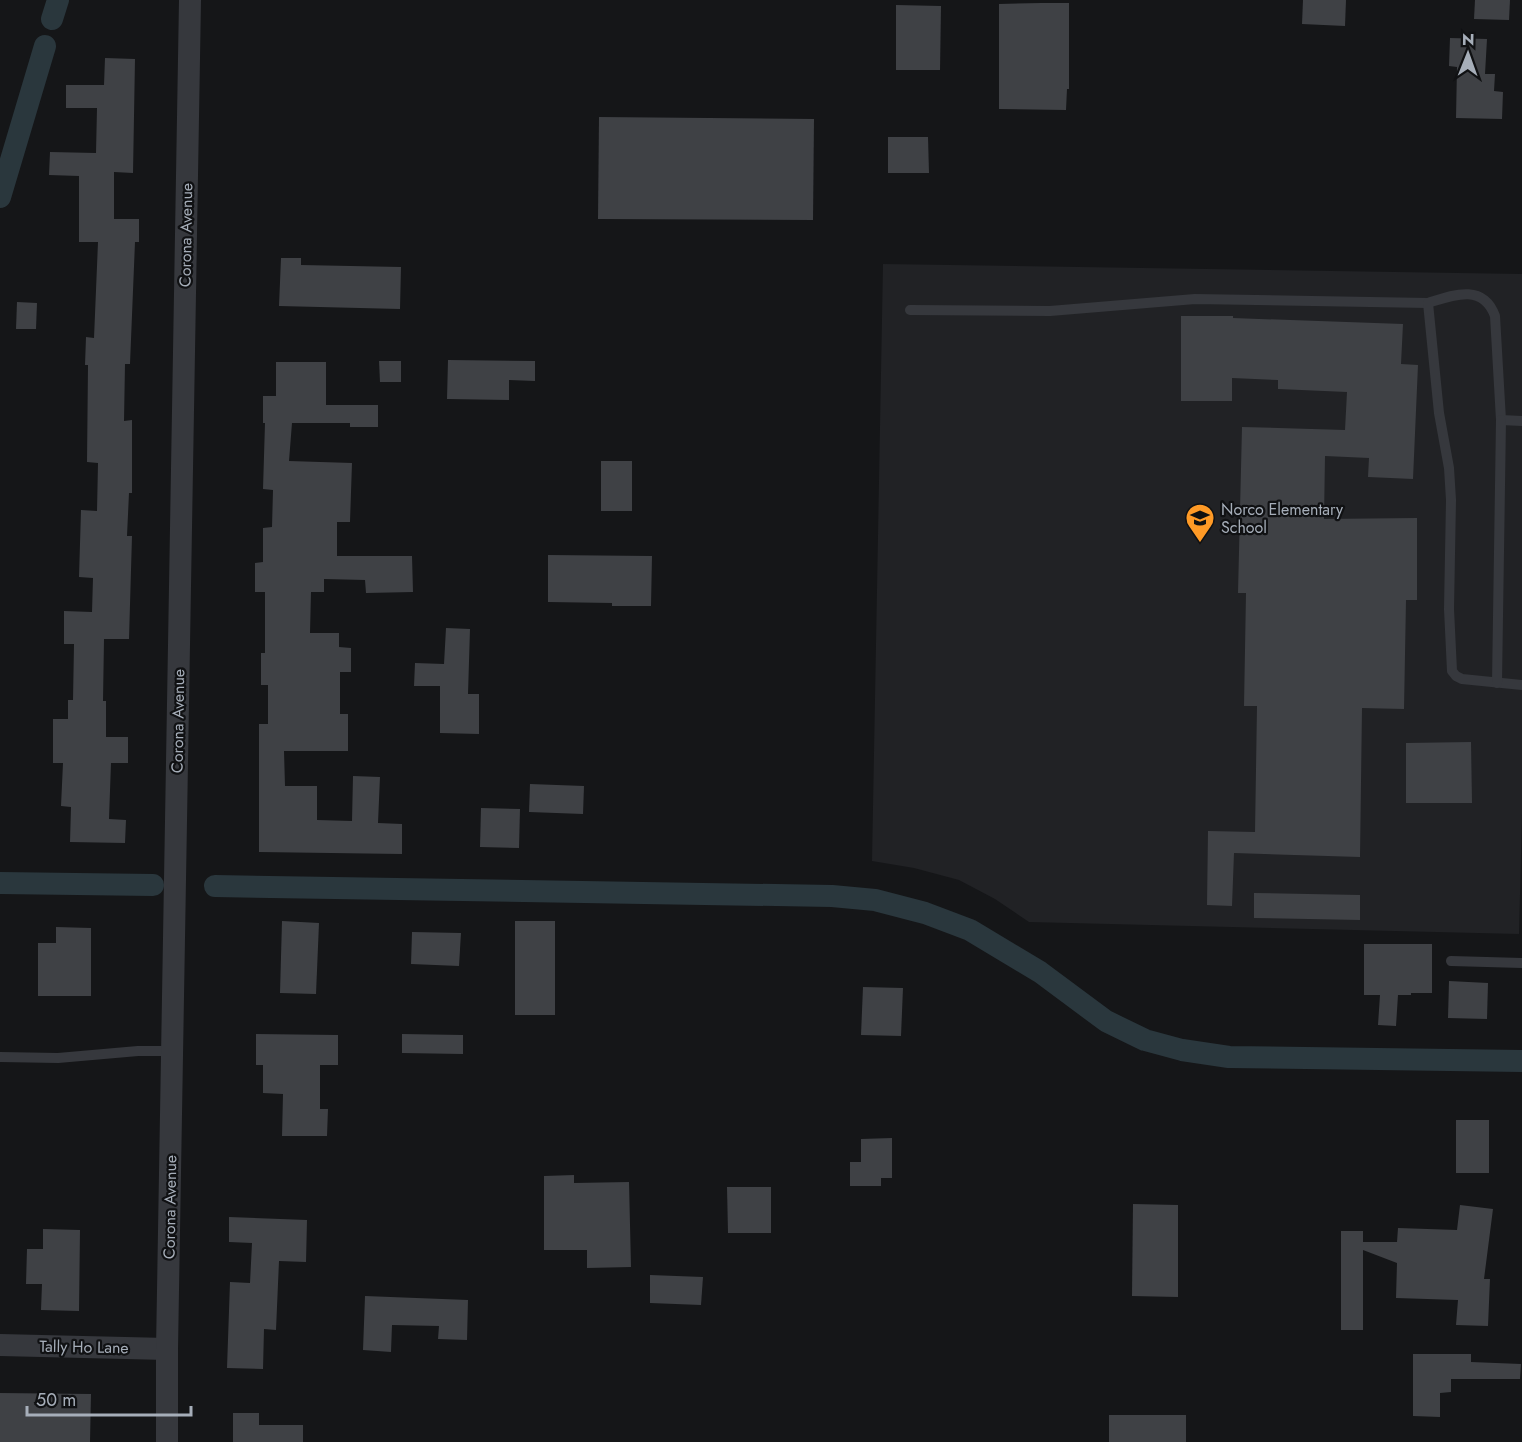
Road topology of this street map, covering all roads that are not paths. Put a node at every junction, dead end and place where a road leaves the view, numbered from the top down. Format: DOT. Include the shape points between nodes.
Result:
graph roads {
  1 [pos="190,0"];
  2 [pos="1428,303"];
  3 [pos="910,310"];
  4 [pos="1501,420"];
  5 [pos="1522,421"];
  6 [pos="1497,683"];
  7 [pos="1522,685"];
  8 [pos="1451,961"];
  9 [pos="1522,963"];
  10 [pos="172,1051"];
  11 [pos="0,1056"];
  12 [pos="0,1345"];
  13 [pos="167,1348"];
  14 [pos="167,1442"];
  1 -- 10 [label="street, Corona Avenue"];
  2 -- 3 [label="lane" via="1195,299 1050,311"];
  2 -- 4 [label="lane" via="1465,294 1483,298 1492,308"];
  2 -- 6 [label="lane" via="1449,468 1452,671 1462,679"];
  4 -- 5 [label="lane"];
  4 -- 6 [label="lane"];
  6 -- 7 [label="lane"];
  8 -- 9 [label="lane"];
  10 -- 11 [label="lane" via="58,1058"];
  10 -- 13 [label="street, Corona Avenue"];
  12 -- 13 [label="street, Tally Ho Lane"];
  13 -- 14 [label="street, Corona Avenue"];
}
